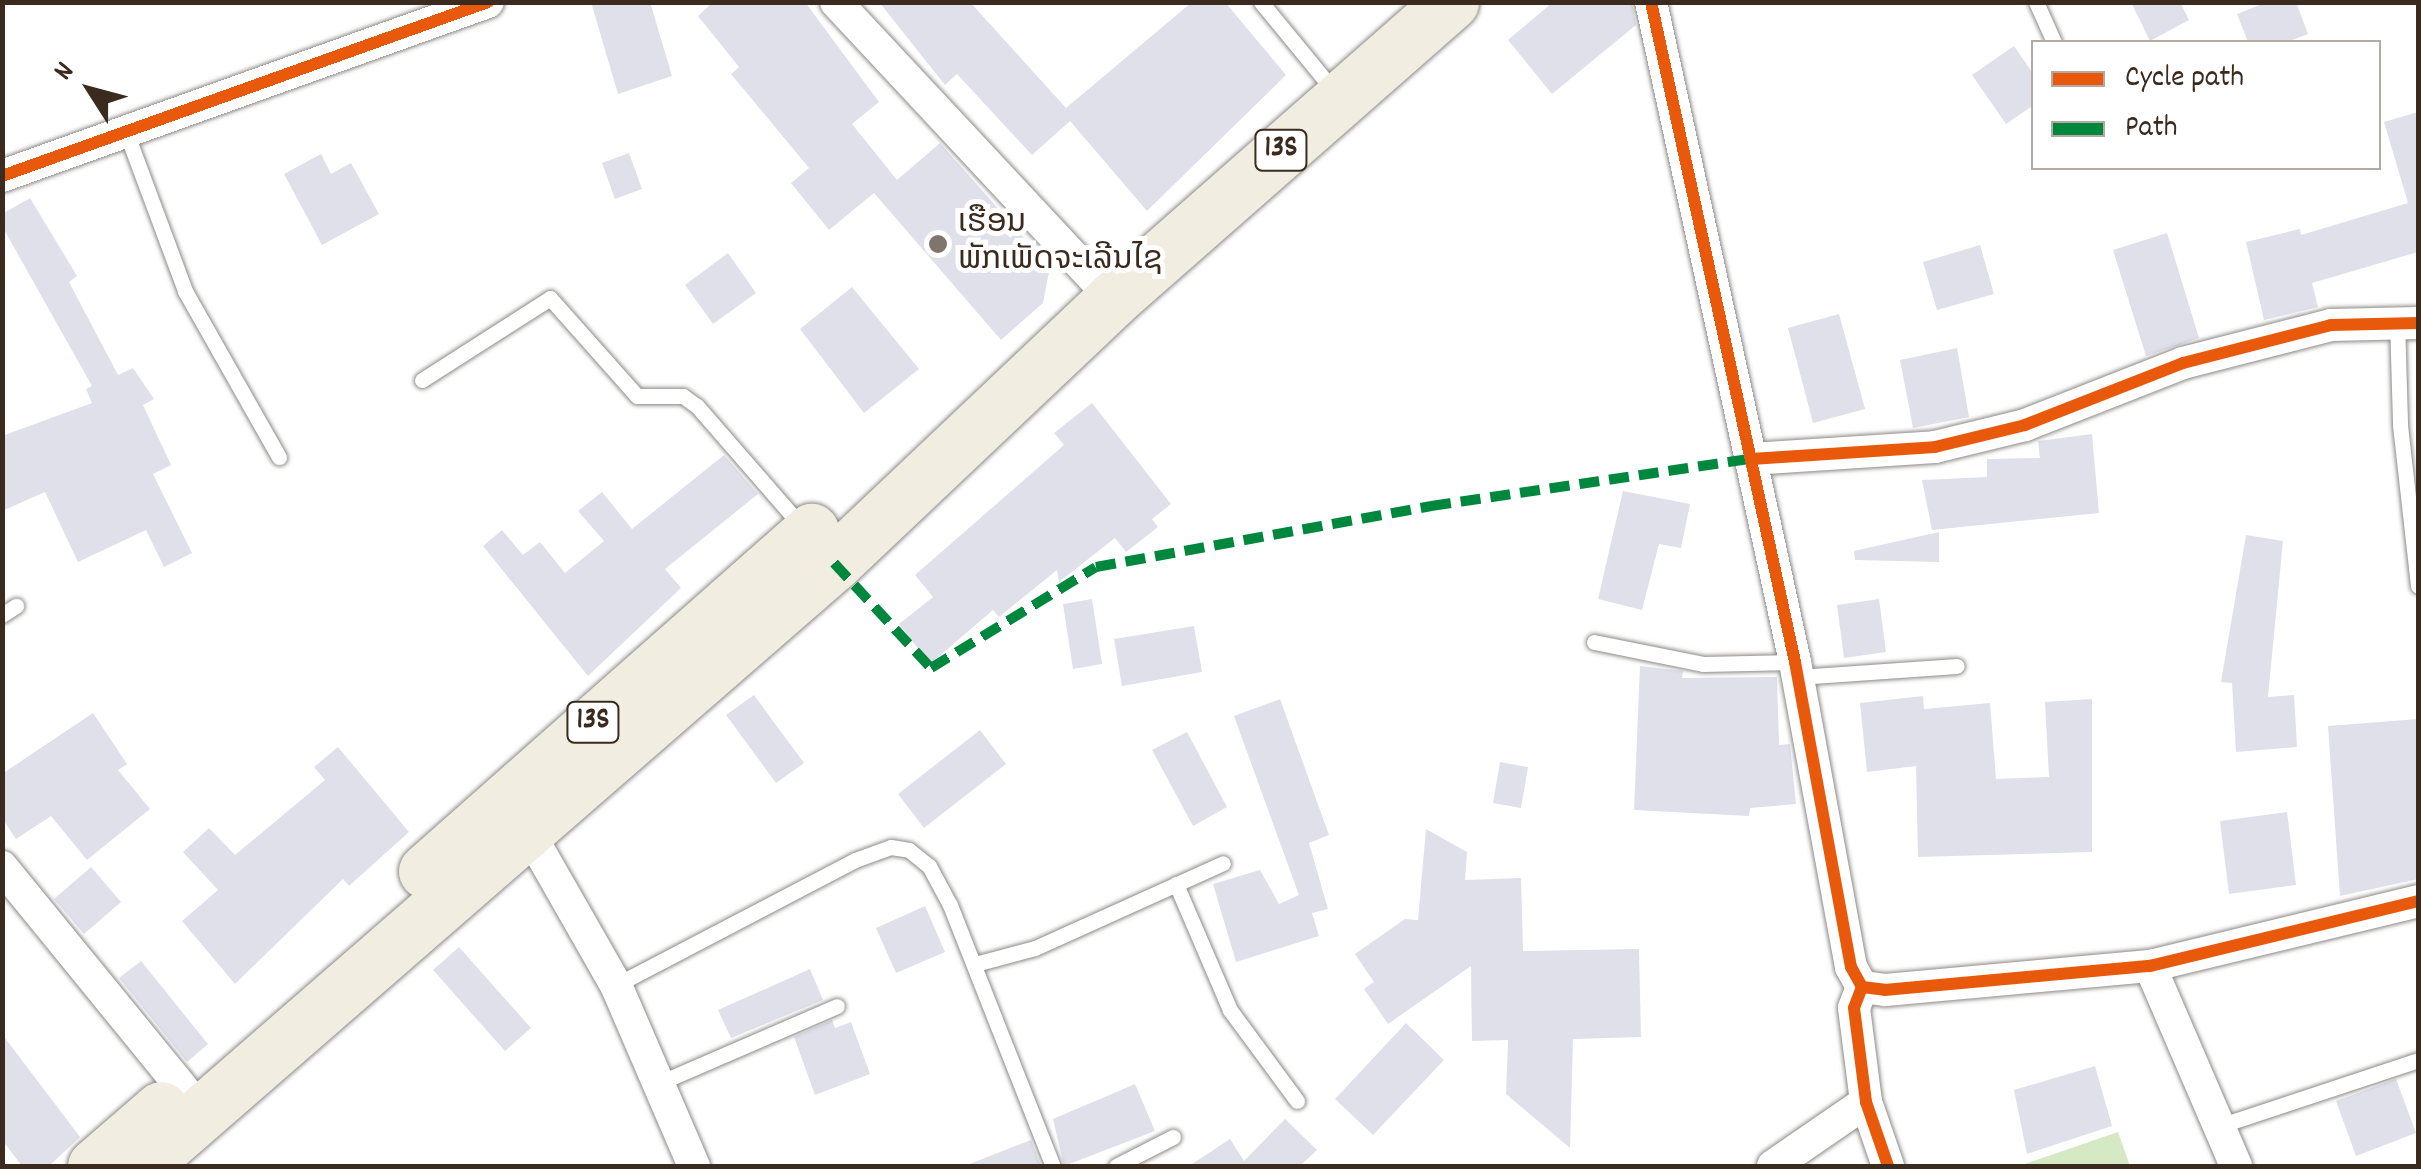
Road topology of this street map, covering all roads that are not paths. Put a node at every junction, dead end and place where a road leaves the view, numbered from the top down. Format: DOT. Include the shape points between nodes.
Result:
graph roads {
  1 [pos="488,2"];
  2 [pos="836,2"];
  3 [pos="1262,2"];
  4 [pos="1396,2"];
  5 [pos="1451,2"];
  6 [pos="1651,2"];
  7 [pos="2036,2"];
  8 [pos="2053,40"];
  9 [pos="1329,84"];
  10 [pos="126,132"];
  11 [pos="2,176"];
  12 [pos="1101,287"];
  13 [pos="2408,322"];
  14 [pos="422,380"];
  15 [pos="280,457"];
  16 [pos="1751,459"];
  17 [pos="808,534"];
  18 [pos="2418,586"];
  19 [pos="1594,642"];
  20 [pos="1957,666"];
  21 [pos="1797,670"];
  22 [pos="518,813"];
  23 [pos="1222,863"];
  24 [pos="2,868"];
  25 [pos="1176,884"];
  26 [pos="2418,902"];
  27 [pos="975,964"];
  28 [pos="2150,966"];
  29 [pos="616,985"];
  30 [pos="1862,987"];
  31 [pos="837,1006"];
  32 [pos="2418,1060"];
  33 [pos="656,1084"];
  34 [pos="183,1089"];
  35 [pos="1297,1100"];
  36 [pos="1866,1102"];
  37 [pos="2219,1126"];
  38 [pos="1173,1137"];
  39 [pos="95,1166"];
  40 [pos="142,1166"];
  41 [pos="694,1166"];
  42 [pos="1053,1166"];
  43 [pos="1116,1166"];
  44 [pos="1773,1166"];
  45 [pos="1888,1166"];
  46 [pos="2236,1166"];
  1 -- 10 [label="street"];
  2 -- 12 [label="street"];
  3 -- 9 [label="lane"];
  4 -- 9 [label="highway, 13S"];
  5 -- 9 [label="highway, 13S"];
  6 -- 16 [label="street"];
  7 -- 8 [label="lane"];
  9 -- 12 [label="highway, 13S"];
  10 -- 11 [label="street"];
  10 -- 15 [label="lane" via="185,291"];
  12 -- 17 [label="highway, 13S"];
  12 -- 22 [label="highway, 13S" via="834,563"];
  13 -- 16 [label="street" via="2331,324 2184,363 2025,426 1934,447"];
  13 -- 18 [label="lane" via="2400,425"];
  14 -- 17 [label="lane" via="550,298 637,396 682,396 697,406"];
  16 -- 21 [label="street"];
  17 -- 22 [label="highway, 13S"];
  19 -- 21 [label="lane" via="1703,664"];
  20 -- 21 [label="lane"];
  21 -- 30 [label="street" via="1852,967"];
  22 -- 29 [label="street"];
  22 -- 34 [label="highway, 13S"];
  22 -- 40 [label="highway, 13S"];
  23 -- 25 [label="lane"];
  24 -- 34 [label="street"];
  25 -- 27 [label="lane" via="1035,948"];
  25 -- 35 [label="lane" via="1230,1010"];
  26 -- 28 [label="street"];
  27 -- 29 [label="lane" via="929,866 909,850 891,847"];
  27 -- 42 [label="lane"];
  28 -- 30 [label="street"];
  28 -- 37 [label="street"];
  29 -- 33 [label="street"];
  30 -- 36 [label="street" via="1854,1008"];
  31 -- 33 [label="lane"];
  32 -- 37 [label="lane"];
  33 -- 41 [label="street"];
  34 -- 39 [label="highway, 13S"];
  36 -- 44 [label="street"];
  36 -- 45 [label="street"];
  37 -- 46 [label="street"];
  38 -- 43 [label="lane"];
}
